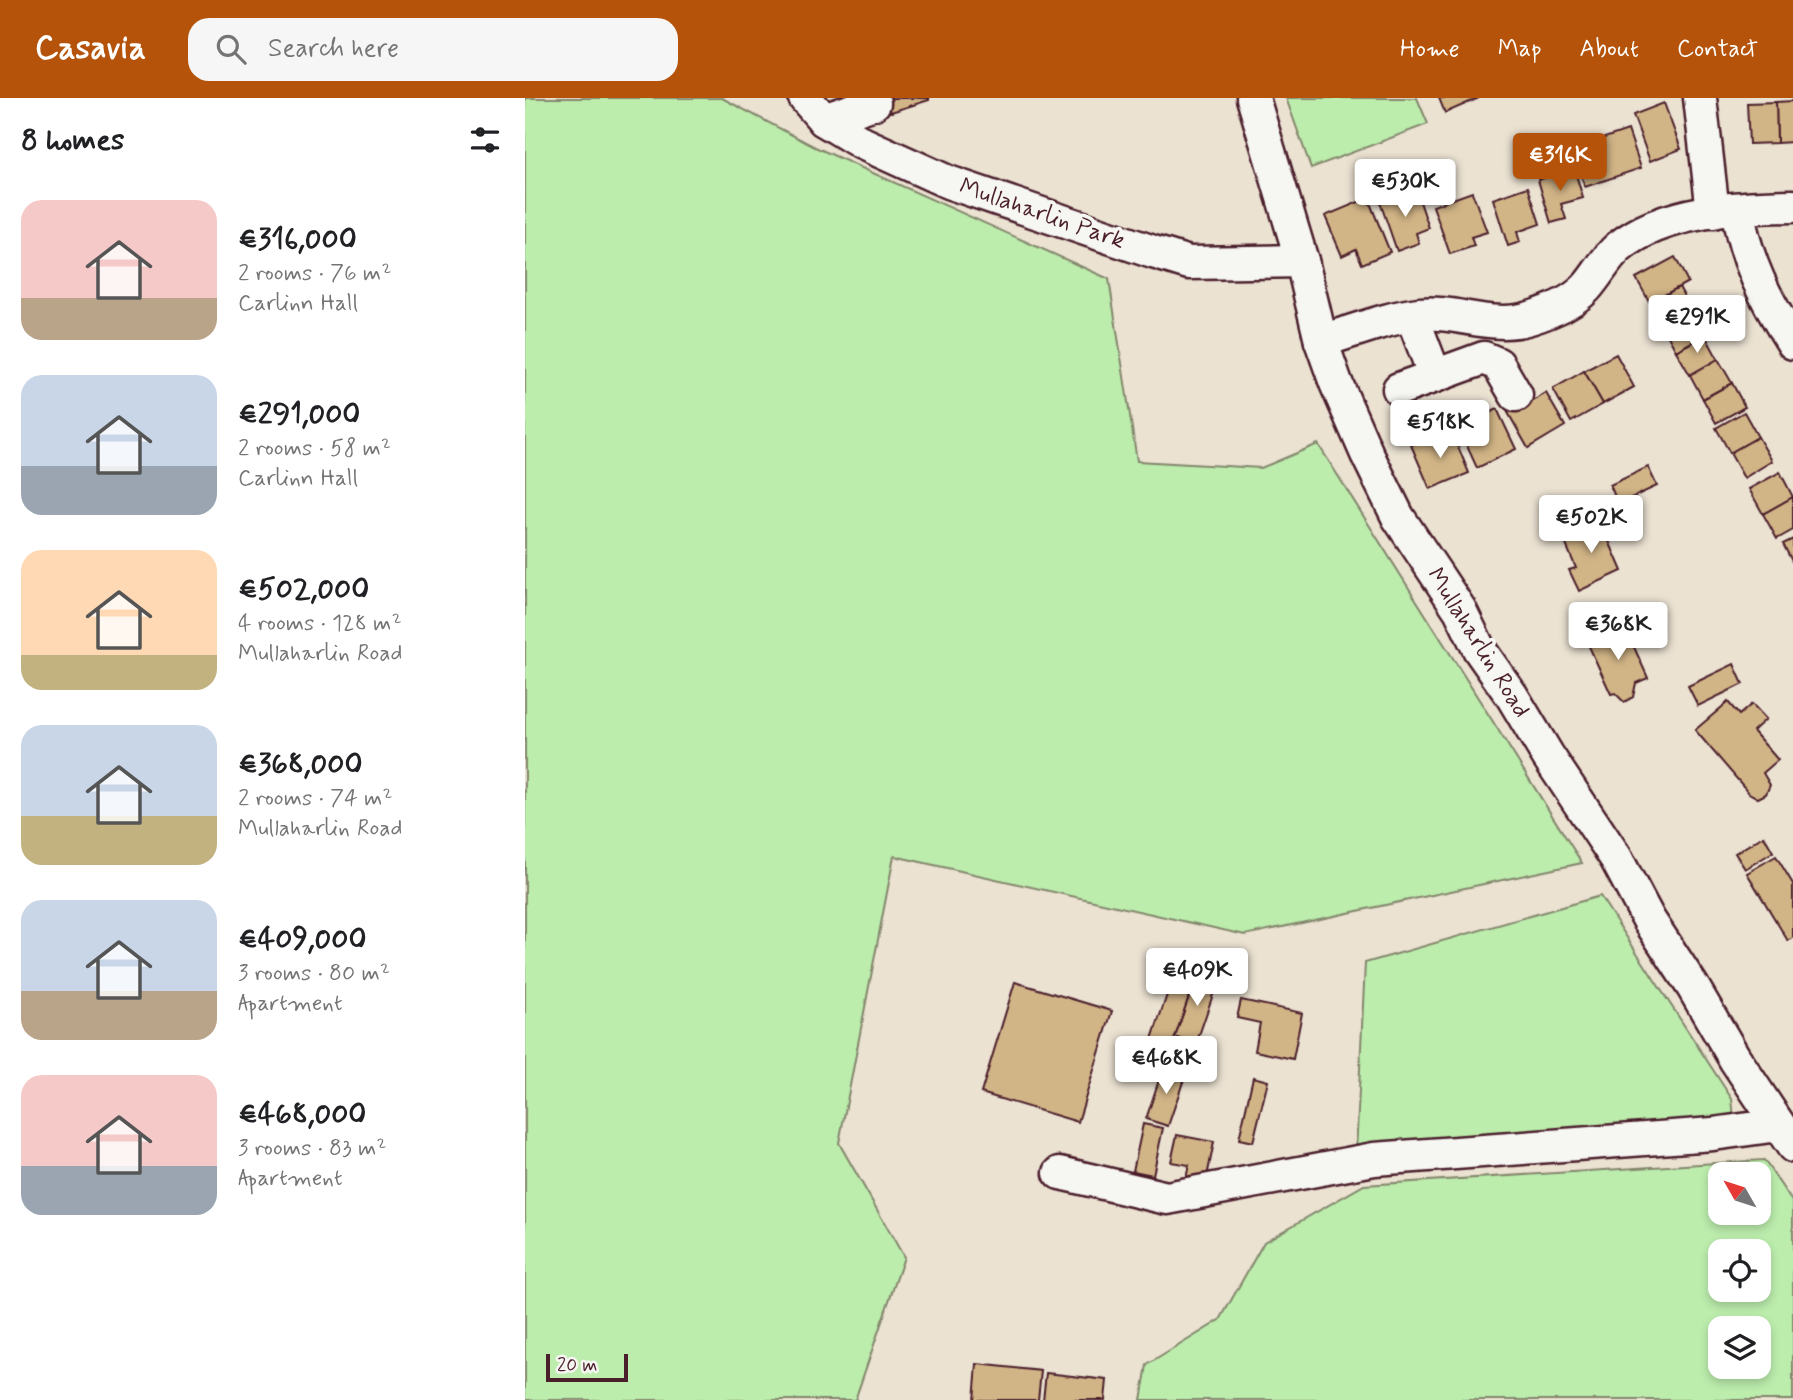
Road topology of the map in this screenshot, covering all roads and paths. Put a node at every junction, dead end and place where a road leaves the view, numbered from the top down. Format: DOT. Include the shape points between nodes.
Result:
graph roads {
  1 [pos="1253,98"];
  2 [pos="1700,98"];
  3 [pos="874,103"];
  4 [pos="815,109"];
  5 [pos="1793,206"];
  6 [pos="1725,210"];
  7 [pos="1302,261"];
  8 [pos="1412,316"];
  9 [pos="1321,341"];
  10 [pos="1793,343"];
  11 [pos="1435,376"];
  12 [pos="1399,389"];
  13 [pos="1515,395"];
  14 [pos="1785,1136"];
  15 [pos="1060,1173"];
  1 -- 7 [label="street, Mullaharlin Road"];
  2 -- 6 [label="street"];
  3 -- 4 [label="street"];
  4 -- 7 [label="street, Mullaharlin Park" via="862,143 948,182 1189,263"];
  5 -- 6 [label="street"];
  6 -- 8 [label="street" via="1678,218 1636,235 1620,246 1585,289 1560,307 1528,319 1499,323"];
  6 -- 10 [label="street" via="1763,296"];
  7 -- 9 [label="street, Mullaharlin Road"];
  8 -- 9 [label="street"];
  8 -- 11 [label="street"];
  9 -- 14 [label="street, Mullaharlin Road" via="1398,517 1616,858"];
  11 -- 12 [label="street"];
  11 -- 13 [label="street" via="1484,358 1499,364"];
  14 -- 15 [label="street" via="1713,1134 1374,1159 1167,1198"];
}
